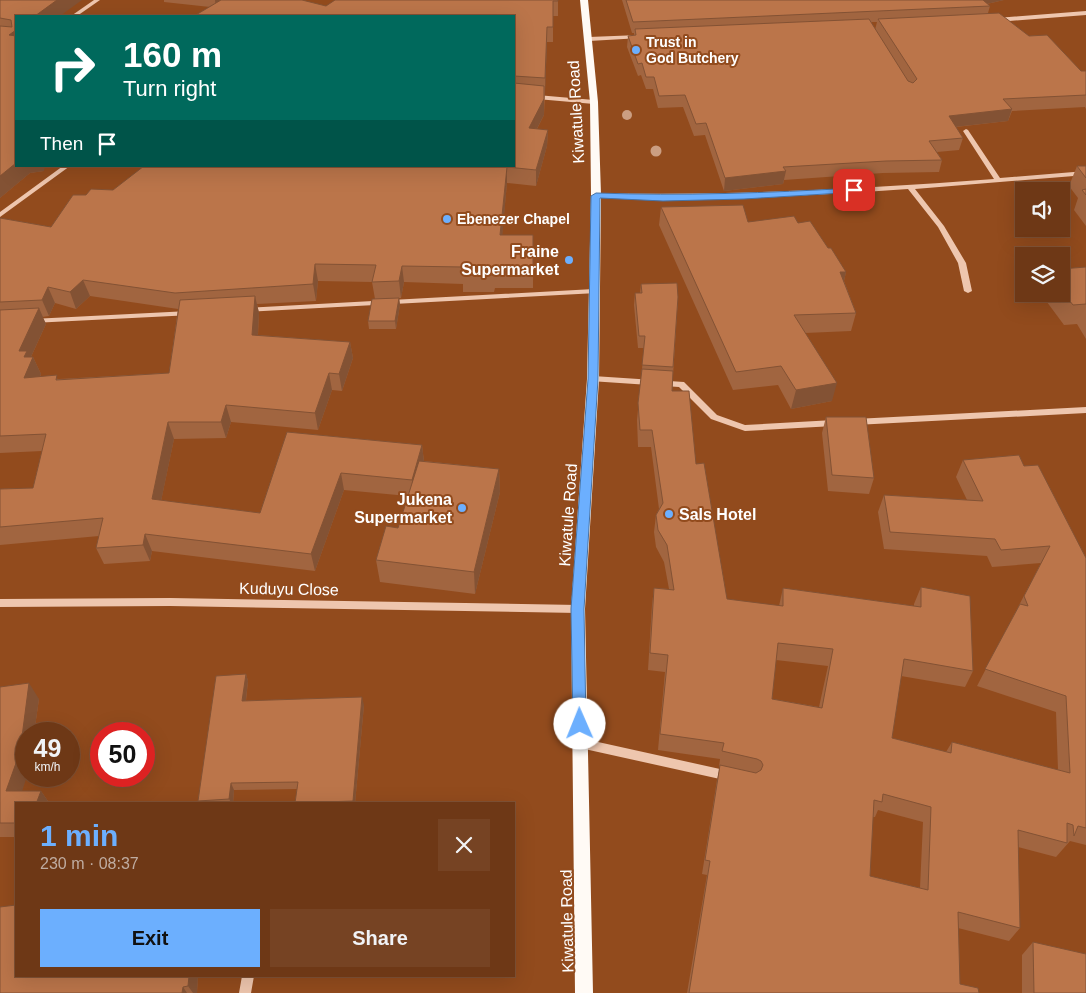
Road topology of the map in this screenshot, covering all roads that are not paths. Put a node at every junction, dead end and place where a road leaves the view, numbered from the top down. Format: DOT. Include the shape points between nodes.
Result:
graph roads {
  1 [pos="97,0"];
  2 [pos="584,0"];
  3 [pos="1086,13"];
  4 [pos="75,15"];
  5 [pos="992,21"];
  6 [pos="647,37"];
  7 [pos="589,39"];
  8 [pos="515,95"];
  9 [pos="594,102"];
  10 [pos="966,131"];
  11 [pos="66,167"];
  12 [pos="1086,173"];
  13 [pos="998,180"];
  14 [pos="910,187"];
  15 [pos="596,196"];
  16 [pos="0,215"];
  17 [pos="594,291"];
  18 [pos="968,291"];
  19 [pos="238,310"];
  20 [pos="198,312"];
  21 [pos="20,322"];
  22 [pos="593,379"];
  23 [pos="1086,410"];
  24 [pos="0,603"];
  25 [pos="578,609"];
  26 [pos="580,743"];
  27 [pos="742,779"];
  28 [pos="248,977"];
  29 [pos="245,993"];
  30 [pos="584,993"];
  1 -- 4 [label="street"];
  2 -- 7 [label="main road, Kiwatule Road"];
  3 -- 5 [label="street"];
  6 -- 7 [label="street"];
  7 -- 9 [label="main road, Kiwatule Road"];
  8 -- 9 [label="street"];
  9 -- 15 [label="main road, Kiwatule Road"];
  10 -- 13 [label="street"];
  11 -- 16 [label="street"];
  12 -- 13 [label="street"];
  13 -- 14 [label="street"];
  14 -- 15 [label="street" via="744,197"];
  14 -- 18 [label="street" via="941,226 962,263"];
  15 -- 17 [label="main road, Kiwatule Road"];
  17 -- 19 [label="street"];
  17 -- 22 [label="main road, Kiwatule Road"];
  20 -- 21 [label="street"];
  22 -- 23 [label="street" via="681,384 714,417 745,428"];
  22 -- 25 [label="main road, Kiwatule Road"];
  24 -- 25 [label="street, Kuduyu Close" via="170,602"];
  25 -- 26 [label="main road, Kiwatule Road"];
  26 -- 27 [label="lane"];
  26 -- 30 [label="main road, Kiwatule Road"];
  28 -- 29 [label="street"];
}
